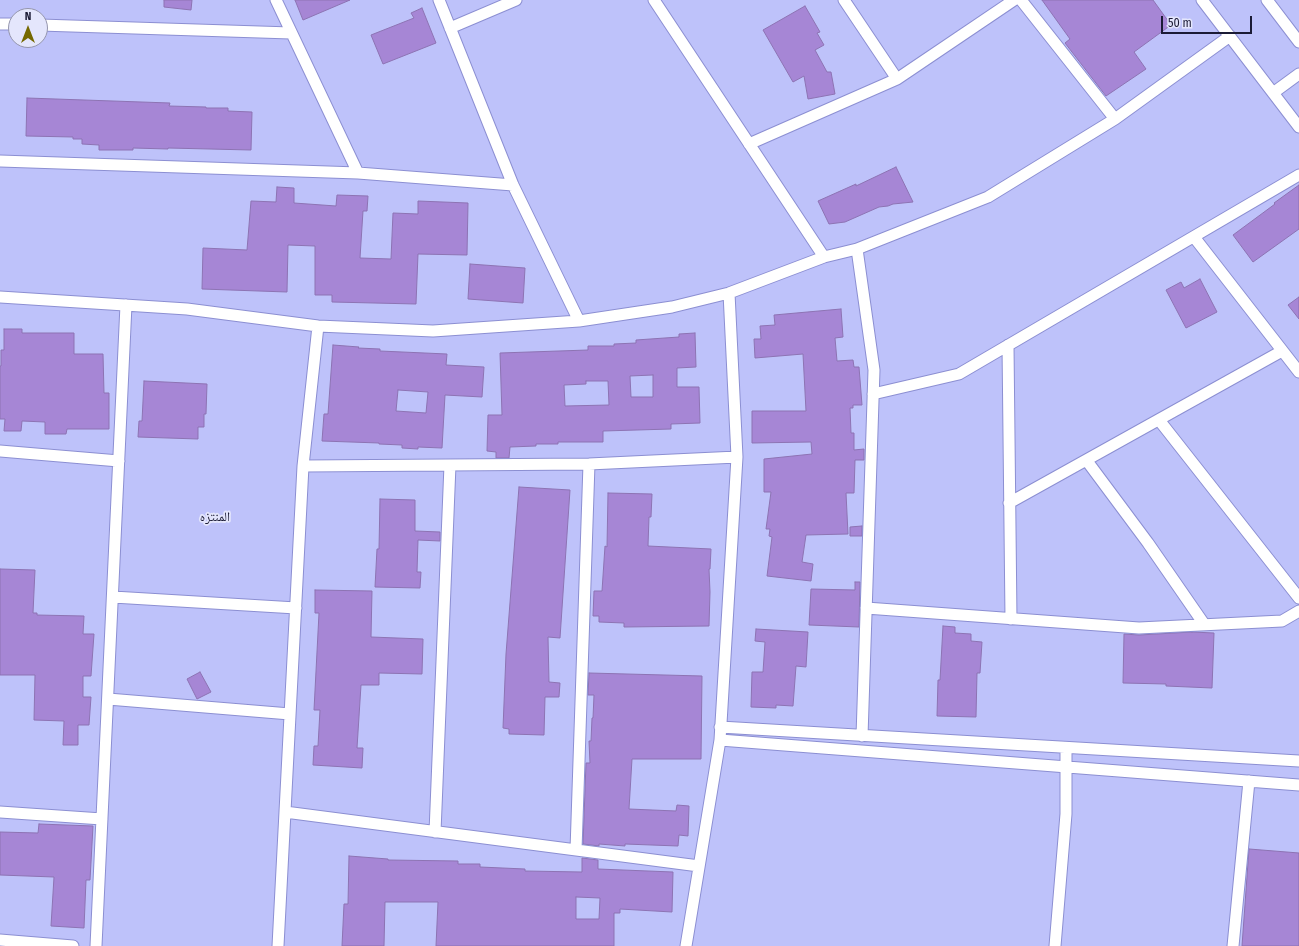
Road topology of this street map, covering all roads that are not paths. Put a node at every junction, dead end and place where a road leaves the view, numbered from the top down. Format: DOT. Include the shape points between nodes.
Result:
graph roads {
  1 [pos="276,0"];
  2 [pos="439,0"];
  3 [pos="516,0"];
  4 [pos="654,0"];
  5 [pos="844,0"];
  6 [pos="1014,0"];
  7 [pos="1021,0"];
  8 [pos="1202,0"];
  9 [pos="1267,0"];
  10 [pos="48,25"];
  11 [pos="450,28"];
  12 [pos="291,33"];
  13 [pos="1230,36"];
  14 [pos="1299,42"];
  15 [pos="1299,74"];
  16 [pos="897,79"];
  17 [pos="1273,93"];
  18 [pos="1115,119"];
  19 [pos="1299,127"];
  20 [pos="749,144"];
  21 [pos="0,161"];
  22 [pos="358,173"];
  23 [pos="1299,175"];
  24 [pos="513,185"];
  25 [pos="1194,237"];
  26 [pos="856,249"];
  27 [pos="824,257"];
  28 [pos="729,293"];
  29 [pos="0,297"];
  30 [pos="126,305"];
  31 [pos="578,321"];
  32 [pos="318,326"];
  33 [pos="1008,345"];
  34 [pos="1282,351"];
  35 [pos="1299,372"];
  36 [pos="873,394"];
  37 [pos="1159,420"];
  38 [pos="0,451"];
  39 [pos="737,457"];
  40 [pos="119,460"];
  41 [pos="1087,461"];
  42 [pos="589,464"];
  43 [pos="450,465"];
  44 [pos="303,466"];
  45 [pos="1010,503"];
  46 [pos="112,597"];
  47 [pos="1299,598"];
  48 [pos="296,608"];
  49 [pos="866,608"];
  50 [pos="1299,610"];
  51 [pos="1011,619"];
  52 [pos="1204,624"];
  53 [pos="108,699"];
  54 [pos="290,714"];
  55 [pos="720,727"];
  56 [pos="862,736"];
  57 [pos="720,740"];
  58 [pos="1066,748"];
  59 [pos="1299,761"];
  60 [pos="1066,767"];
  61 [pos="1249,781"];
  62 [pos="1299,785"];
  63 [pos="0,812"];
  64 [pos="285,812"];
  65 [pos="102,819"];
  66 [pos="435,832"];
  67 [pos="576,850"];
  68 [pos="699,866"];
  69 [pos="0,940"];
  70 [pos="73,946"];
  71 [pos="96,946"];
  72 [pos="278,946"];
  73 [pos="686,946"];
  74 [pos="1055,946"];
  75 [pos="1233,946"];
  1 -- 12 [label="street"];
  2 -- 11 [label="street"];
  3 -- 11 [label="street"];
  4 -- 20 [label="street"];
  5 -- 16 [label="street"];
  6 -- 16 [label="street"];
  7 -- 18 [label="street"];
  8 -- 13 [label="street"];
  9 -- 14 [label="street"];
  10 -- 12 [label="street"];
  11 -- 24 [label="street"];
  12 -- 22 [label="street"];
  13 -- 17 [label="street"];
  13 -- 18 [label="street"];
  15 -- 17 [label="street"];
  16 -- 20 [label="street"];
  17 -- 19 [label="street"];
  18 -- 26 [label="street" via="988,197"];
  20 -- 27 [label="street"];
  21 -- 22 [label="street"];
  22 -- 24 [label="street"];
  23 -- 25 [label="street"];
  24 -- 31 [label="street"];
  25 -- 33 [label="street"];
  25 -- 34 [label="street"];
  26 -- 27 [label="street"];
  26 -- 36 [label="street" via="874,370"];
  27 -- 28 [label="street"];
  28 -- 31 [label="street" via="672,307"];
  28 -- 39 [label="street"];
  29 -- 30 [label="street"];
  30 -- 32 [label="street" via="187,309"];
  30 -- 40 [label="street"];
  31 -- 32 [label="street" via="433,331"];
  32 -- 44 [label="street"];
  33 -- 36 [label="street" via="959,374"];
  33 -- 45 [label="street"];
  34 -- 35 [label="street"];
  34 -- 37 [label="street"];
  36 -- 49 [label="street"];
  37 -- 41 [label="street"];
  37 -- 47 [label="street"];
  38 -- 40 [label="street"];
  39 -- 42 [label="street"];
  39 -- 55 [label="street"];
  40 -- 46 [label="street"];
  41 -- 45 [label="street"];
  41 -- 52 [label="street"];
  42 -- 43 [label="street"];
  42 -- 67 [label="street"];
  43 -- 44 [label="street"];
  43 -- 66 [label="street"];
  44 -- 48 [label="street"];
  45 -- 51 [label="street"];
  46 -- 48 [label="street"];
  46 -- 53 [label="street"];
  48 -- 54 [label="street"];
  49 -- 51 [label="street"];
  49 -- 56 [label="street"];
  50 -- 52 [label="street" via="1282,621"];
  51 -- 52 [label="street" via="1139,628"];
  53 -- 54 [label="street"];
  53 -- 65 [label="street"];
  54 -- 64 [label="street"];
  55 -- 56 [label="street"];
  55 -- 57 [label="street"];
  56 -- 58 [label="street"];
  57 -- 60 [label="street"];
  57 -- 68 [label="street"];
  58 -- 59 [label="street"];
  58 -- 60 [label="street"];
  60 -- 61 [label="street"];
  60 -- 74 [label="street" via="1066,814"];
  61 -- 62 [label="street"];
  61 -- 75 [label="street"];
  63 -- 65 [label="street"];
  64 -- 66 [label="street"];
  64 -- 72 [label="street"];
  65 -- 71 [label="street"];
  66 -- 67 [label="street"];
  67 -- 68 [label="street"];
  68 -- 73 [label="street"];
  69 -- 70 [label="street"];
}
